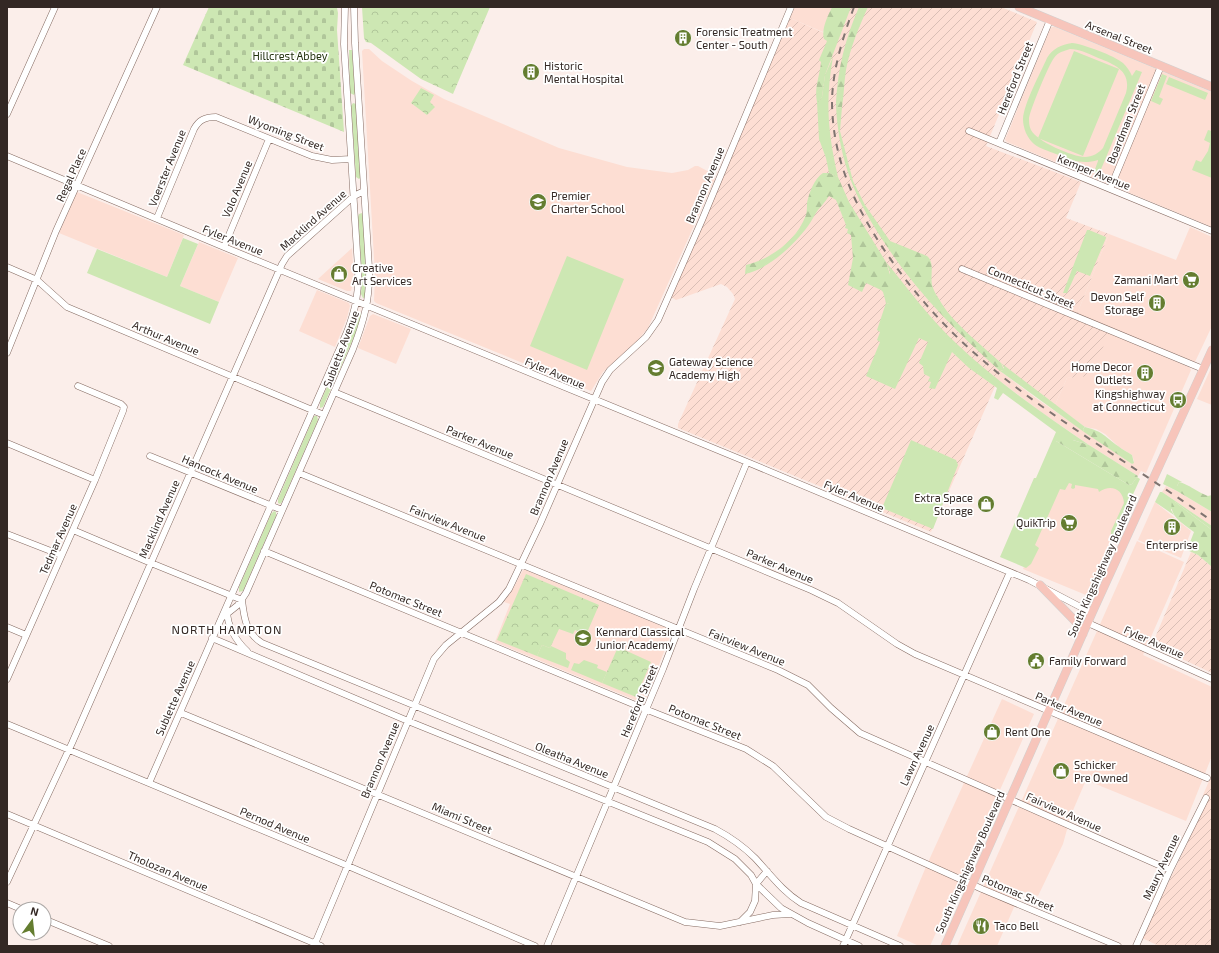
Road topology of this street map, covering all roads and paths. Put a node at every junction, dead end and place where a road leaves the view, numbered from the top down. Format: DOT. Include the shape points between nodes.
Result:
graph roads {
  1 [pos="55,7"];
  2 [pos="156,7"];
  3 [pos="344,7"];
  4 [pos="791,7"];
  5 [pos="1018,7"];
  6 [pos="354,9"];
  7 [pos="1050,20"];
  8 [pos="1161,66"];
  9 [pos="1212,86"];
  10 [pos="7,114"];
  11 [pos="216,117"];
  12 [pos="969,131"];
  13 [pos="269,139"];
  14 [pos="999,143"];
  15 [pos="7,156"];
  16 [pos="351,159"];
  17 [pos="77,185"];
  18 [pos="1110,189"];
  19 [pos="364,191"];
  20 [pos="354,196"];
  21 [pos="157,218"];
  22 [pos="1212,231"];
  23 [pos="224,247"];
  24 [pos="7,267"];
  25 [pos="279,269"];
  26 [pos="962,269"];
  27 [pos="37,280"];
  28 [pos="357,301"];
  29 [pos="368,306"];
  30 [pos="1212,350"];
  31 [pos="7,353"];
  32 [pos="1203,369"];
  33 [pos="233,377"];
  34 [pos="78,386"];
  35 [pos="334,392"];
  36 [pos="593,400"];
  37 [pos="312,410"];
  38 [pos="324,415"];
  39 [pos="7,443"];
  40 [pos="150,456"];
  41 [pos="747,462"];
  42 [pos="190,472"];
  43 [pos="299,473"];
  44 [pos="95,480"];
  45 [pos="557,484"];
  46 [pos="271,506"];
  47 [pos="282,510"];
  48 [pos="73,530"];
  49 [pos="7,534"];
  50 [pos="711,548"];
  51 [pos="264,551"];
  52 [pos="61,556"];
  53 [pos="151,563"];
  54 [pos="522,564"];
  55 [pos="1010,572"];
  56 [pos="1040,585"];
  57 [pos="231,596"];
  58 [pos="242,600"];
  59 [pos="228,603"];
  60 [pos="227,613"];
  61 [pos="1092,613"];
  62 [pos="220,622"];
  63 [pos="1088,623"];
  64 [pos="7,627"];
  65 [pos="678,629"];
  66 [pos="460,632"];
  67 [pos="1083,634"];
  68 [pos="26,635"];
  69 [pos="212,638"];
  70 [pos="256,656"];
  71 [pos="964,675"];
  72 [pos="7,679"];
  73 [pos="1212,679"];
  74 [pos="414,706"];
  75 [pos="645,709"];
  76 [pos="1049,712"];
  77 [pos="181,713"];
  78 [pos="408,721"];
  79 [pos="7,724"];
  80 [pos="70,749"];
  81 [pos="926,762"];
  82 [pos="1207,778"];
  83 [pos="149,783"];
  84 [pos="613,788"];
  85 [pos="377,794"];
  86 [pos="1206,798"];
  87 [pos="1011,799"];
  88 [pos="607,802"];
  89 [pos="7,814"];
  90 [pos="34,825"];
  91 [pos="888,847"];
  92 [pos="347,866"];
  93 [pos="1170,870"];
  94 [pos="767,872"];
  95 [pos="576,877"];
  96 [pos="7,882"];
  97 [pos="756,884"];
  98 [pos="972,885"];
  99 [pos="790,914"];
  100 [pos="52,922"];
  101 [pos="738,923"];
  102 [pos="852,925"];
  103 [pos="845,943"];
  104 [pos="316,945"];
  105 [pos="109,946"];
  106 [pos="535,946"];
  107 [pos="547,946"];
  108 [pos="859,946"];
  109 [pos="900,946"];
  110 [pos="945,946"];
  111 [pos="1118,946"];
  112 [pos="1136,946"];
  1 -- 10 [label="street"];
  2 -- 17 [label="street, Regal Place"];
  3 -- 6 [label="street"];
  3 -- 16 [label="street, Sublette Avenue"];
  4 -- 36 [label="street, Brannon Avenue" via="658,320 646,337 610,370"];
  5 -- 7 [label="main road, Arsenal Street"];
  6 -- 19 [label="street, Sublette Avenue"];
  7 -- 8 [label="main road, Arsenal Street"];
  7 -- 14 [label="street, Hereford Street"];
  8 -- 9 [label="main road, Arsenal Street"];
  8 -- 18 [label="street, Boardman Street"];
  11 -- 13 [label="street, Wyoming Street"];
  11 -- 21 [label="street, Voerster Avenue" via="202,119 197,124"];
  12 -- 14 [label="street, Kemper Avenue"];
  13 -- 16 [label="street, Wyoming Street" via="312,156 332,160"];
  13 -- 23 [label="street, Volo Avenue"];
  14 -- 18 [label="street, Kemper Avenue"];
  15 -- 17 [label="street, Fyler Avenue"];
  16 -- 20 [label="street, Sublette Avenue"];
  17 -- 21 [label="street, Fyler Avenue"];
  17 -- 27 [label="street, Regal Place"];
  18 -- 22 [label="street, Kemper Avenue"];
  19 -- 20 [label="street, Macklind Avenue"];
  19 -- 29 [label="street, Sublette Avenue" via="370,278"];
  20 -- 25 [label="street, Macklind Avenue" via="284,259"];
  20 -- 28 [label="street, Sublette Avenue"];
  21 -- 23 [label="street, Fyler Avenue"];
  23 -- 25 [label="street, Fyler Avenue"];
  24 -- 27 [label="street, Arthur Avenue"];
  25 -- 28 [label="street, Fyler Avenue"];
  25 -- 33 [label="street, Macklind Avenue"];
  26 -- 32 [label="street, Connecticut Street"];
  27 -- 31 [label="street, Regal Place"];
  27 -- 33 [label="street, Arthur Avenue" via="67,307"];
  28 -- 29 [label="street, Fyler Avenue"];
  28 -- 37 [label="street, Sublette Avenue" via="347,332"];
  29 -- 35 [label="street, Sublette Avenue" via="359,335"];
  29 -- 36 [label="street, Fyler Avenue"];
  30 -- 32 [label="main road, South Kingshighway Boulevard"];
  32 -- 61 [label="main road, South Kingshighway Boulevard"];
  33 -- 37 [label="street, Arthur Avenue"];
  33 -- 42 [label="street, Macklind Avenue"];
  34 -- 44 [label="street, Tedmar Avenue" via="124,407"];
  35 -- 38 [label="street, Sublette Avenue"];
  35 -- 45 [label="street, Parker Avenue"];
  36 -- 41 [label="street, Fyler Avenue"];
  36 -- 45 [label="street, Brannon Avenue"];
  37 -- 38 [label="street, Arthur Avenue"];
  37 -- 46 [label="street, Sublette Avenue"];
  38 -- 43 [label="street, Sublette Avenue"];
  39 -- 44 [label="street"];
  40 -- 42 [label="street, Hancock Avenue"];
  41 -- 50 [label="street, Hereford Street"];
  41 -- 55 [label="street, Fyler Avenue"];
  42 -- 46 [label="street, Hancock Avenue"];
  42 -- 53 [label="street, Macklind Avenue"];
  43 -- 47 [label="street, Sublette Avenue"];
  43 -- 54 [label="street, Fairview Avenue"];
  44 -- 48 [label="street, Tedmar Avenue"];
  45 -- 50 [label="street, Parker Avenue"];
  45 -- 54 [label="street, Brannon Avenue"];
  46 -- 47 [label="street, Hancock Avenue"];
  46 -- 57 [label="street, Sublette Avenue"];
  47 -- 51 [label="street, Sublette Avenue"];
  48 -- 52 [label="street, Tedmar Avenue"];
  48 -- 53 [label="street"];
  49 -- 52 [label="street"];
  50 -- 65 [label="street, Hereford Street"];
  50 -- 71 [label="street, Parker Avenue" via="832,600 897,644"];
  51 -- 58 [label="street, Sublette Avenue"];
  51 -- 66 [label="street, Potomac Street"];
  52 -- 68 [label="street, Tedmar Avenue"];
  53 -- 57 [label="street"];
  53 -- 80 [label="street, Macklind Avenue"];
  54 -- 65 [label="street, Fairview Avenue"];
  54 -- 66 [label="street, Brannon Avenue" via="503,599"];
  55 -- 56 [label="street, Fyler Avenue"];
  55 -- 71 [label="street, Lawn Avenue"];
  56 -- 61 [label="street, Fyler Avenue"];
  56 -- 67 [label="main road" via="1079,625"];
  57 -- 58 [label="street"];
  57 -- 59 [label="street, Sublette Avenue"];
  58 -- 60 [label="street, Sublette Avenue"];
  58 -- 74 [label="street, Oleatha Avenue" via="248,628 262,643"];
  59 -- 60 [label="street"];
  59 -- 62 [label="street, Sublette Avenue"];
  60 -- 62 [label="street, Sublette Avenue"];
  60 -- 70 [label="street" via="241,646"];
  61 -- 63 [label="main road, South Kingshighway Boulevard"];
  62 -- 69 [label="street, Sublette Avenue"];
  63 -- 67 [label="main road, South Kingshighway Boulevard"];
  63 -- 73 [label="street, Fyler Avenue"];
  64 -- 68 [label="street"];
  65 -- 75 [label="street, Hereford Street"];
  65 -- 81 [label="street, Fairview Avenue" via="808,685 860,732"];
  66 -- 74 [label="street, Brannon Avenue" via="434,659"];
  66 -- 75 [label="street, Potomac Street"];
  67 -- 76 [label="main road, South Kingshighway Boulevard"];
  68 -- 72 [label="street, Tedmar Avenue"];
  69 -- 70 [label="street"];
  69 -- 77 [label="street, Sublette Avenue"];
  70 -- 78 [label="street"];
  71 -- 76 [label="street, Parker Avenue"];
  71 -- 81 [label="street, Lawn Avenue"];
  74 -- 78 [label="street, Brannon Avenue"];
  74 -- 84 [label="street, Oleatha Avenue"];
  75 -- 84 [label="street, Hereford Street"];
  75 -- 91 [label="street, Potomac Street" via="747,749 773,766 826,817"];
  76 -- 82 [label="street, Parker Avenue"];
  76 -- 87 [label="main road, South Kingshighway Boulevard"];
  77 -- 83 [label="street, Sublette Avenue"];
  77 -- 85 [label="street, Miami Street"];
  78 -- 85 [label="street, Brannon Avenue"];
  78 -- 88 [label="street"];
  79 -- 80 [label="street, Pernod Avenue"];
  80 -- 83 [label="street, Pernod Avenue"];
  80 -- 90 [label="street, Macklind Avenue"];
  81 -- 87 [label="street, Fairview Avenue"];
  81 -- 91 [label="street, Lawn Avenue"];
  83 -- 92 [label="street, Pernod Avenue"];
  84 -- 88 [label="street, Hereford Street"];
  84 -- 94 [label="street, Oleatha Avenue" via="730,837"];
  85 -- 92 [label="street, Brannon Avenue"];
  85 -- 95 [label="street, Miami Street"];
  86 -- 93 [label="street, Maury Avenue"];
  87 -- 93 [label="street, Fairview Avenue"];
  87 -- 98 [label="main road, South Kingshighway Boulevard"];
  88 -- 95 [label="street, Hereford Street"];
  88 -- 97 [label="street" via="708,842 735,859"];
  89 -- 90 [label="street, Tholozan Avenue"];
  90 -- 96 [label="street, Macklind Avenue"];
  90 -- 104 [label="street, Tholozan Avenue"];
  91 -- 98 [label="street, Potomac Street"];
  91 -- 102 [label="street, Lawn Avenue"];
  92 -- 104 [label="street, Brannon Avenue"];
  92 -- 106 [label="street, Pernod Avenue"];
  93 -- 112 [label="street, Maury Avenue"];
  94 -- 97 [label="street"];
  94 -- 102 [label="street, Oleatha Avenue" via="789,895 801,903"];
  95 -- 101 [label="street, Miami Street" via="685,922 720,926"];
  95 -- 107 [label="street, Hereford Street"];
  97 -- 99 [label="street"];
  97 -- 101 [label="street" via="756,894 750,912"];
  98 -- 110 [label="main road, South Kingshighway Boulevard"];
  98 -- 111 [label="street, Potomac Street"];
  99 -- 101 [label="street, Miami Street"];
  99 -- 103 [label="street"];
  100 -- 105 [label="street"];
  102 -- 103 [label="street, Lawn Avenue"];
  102 -- 109 [label="street, Oleatha Avenue"];
  103 -- 108 [label="street"];
}
